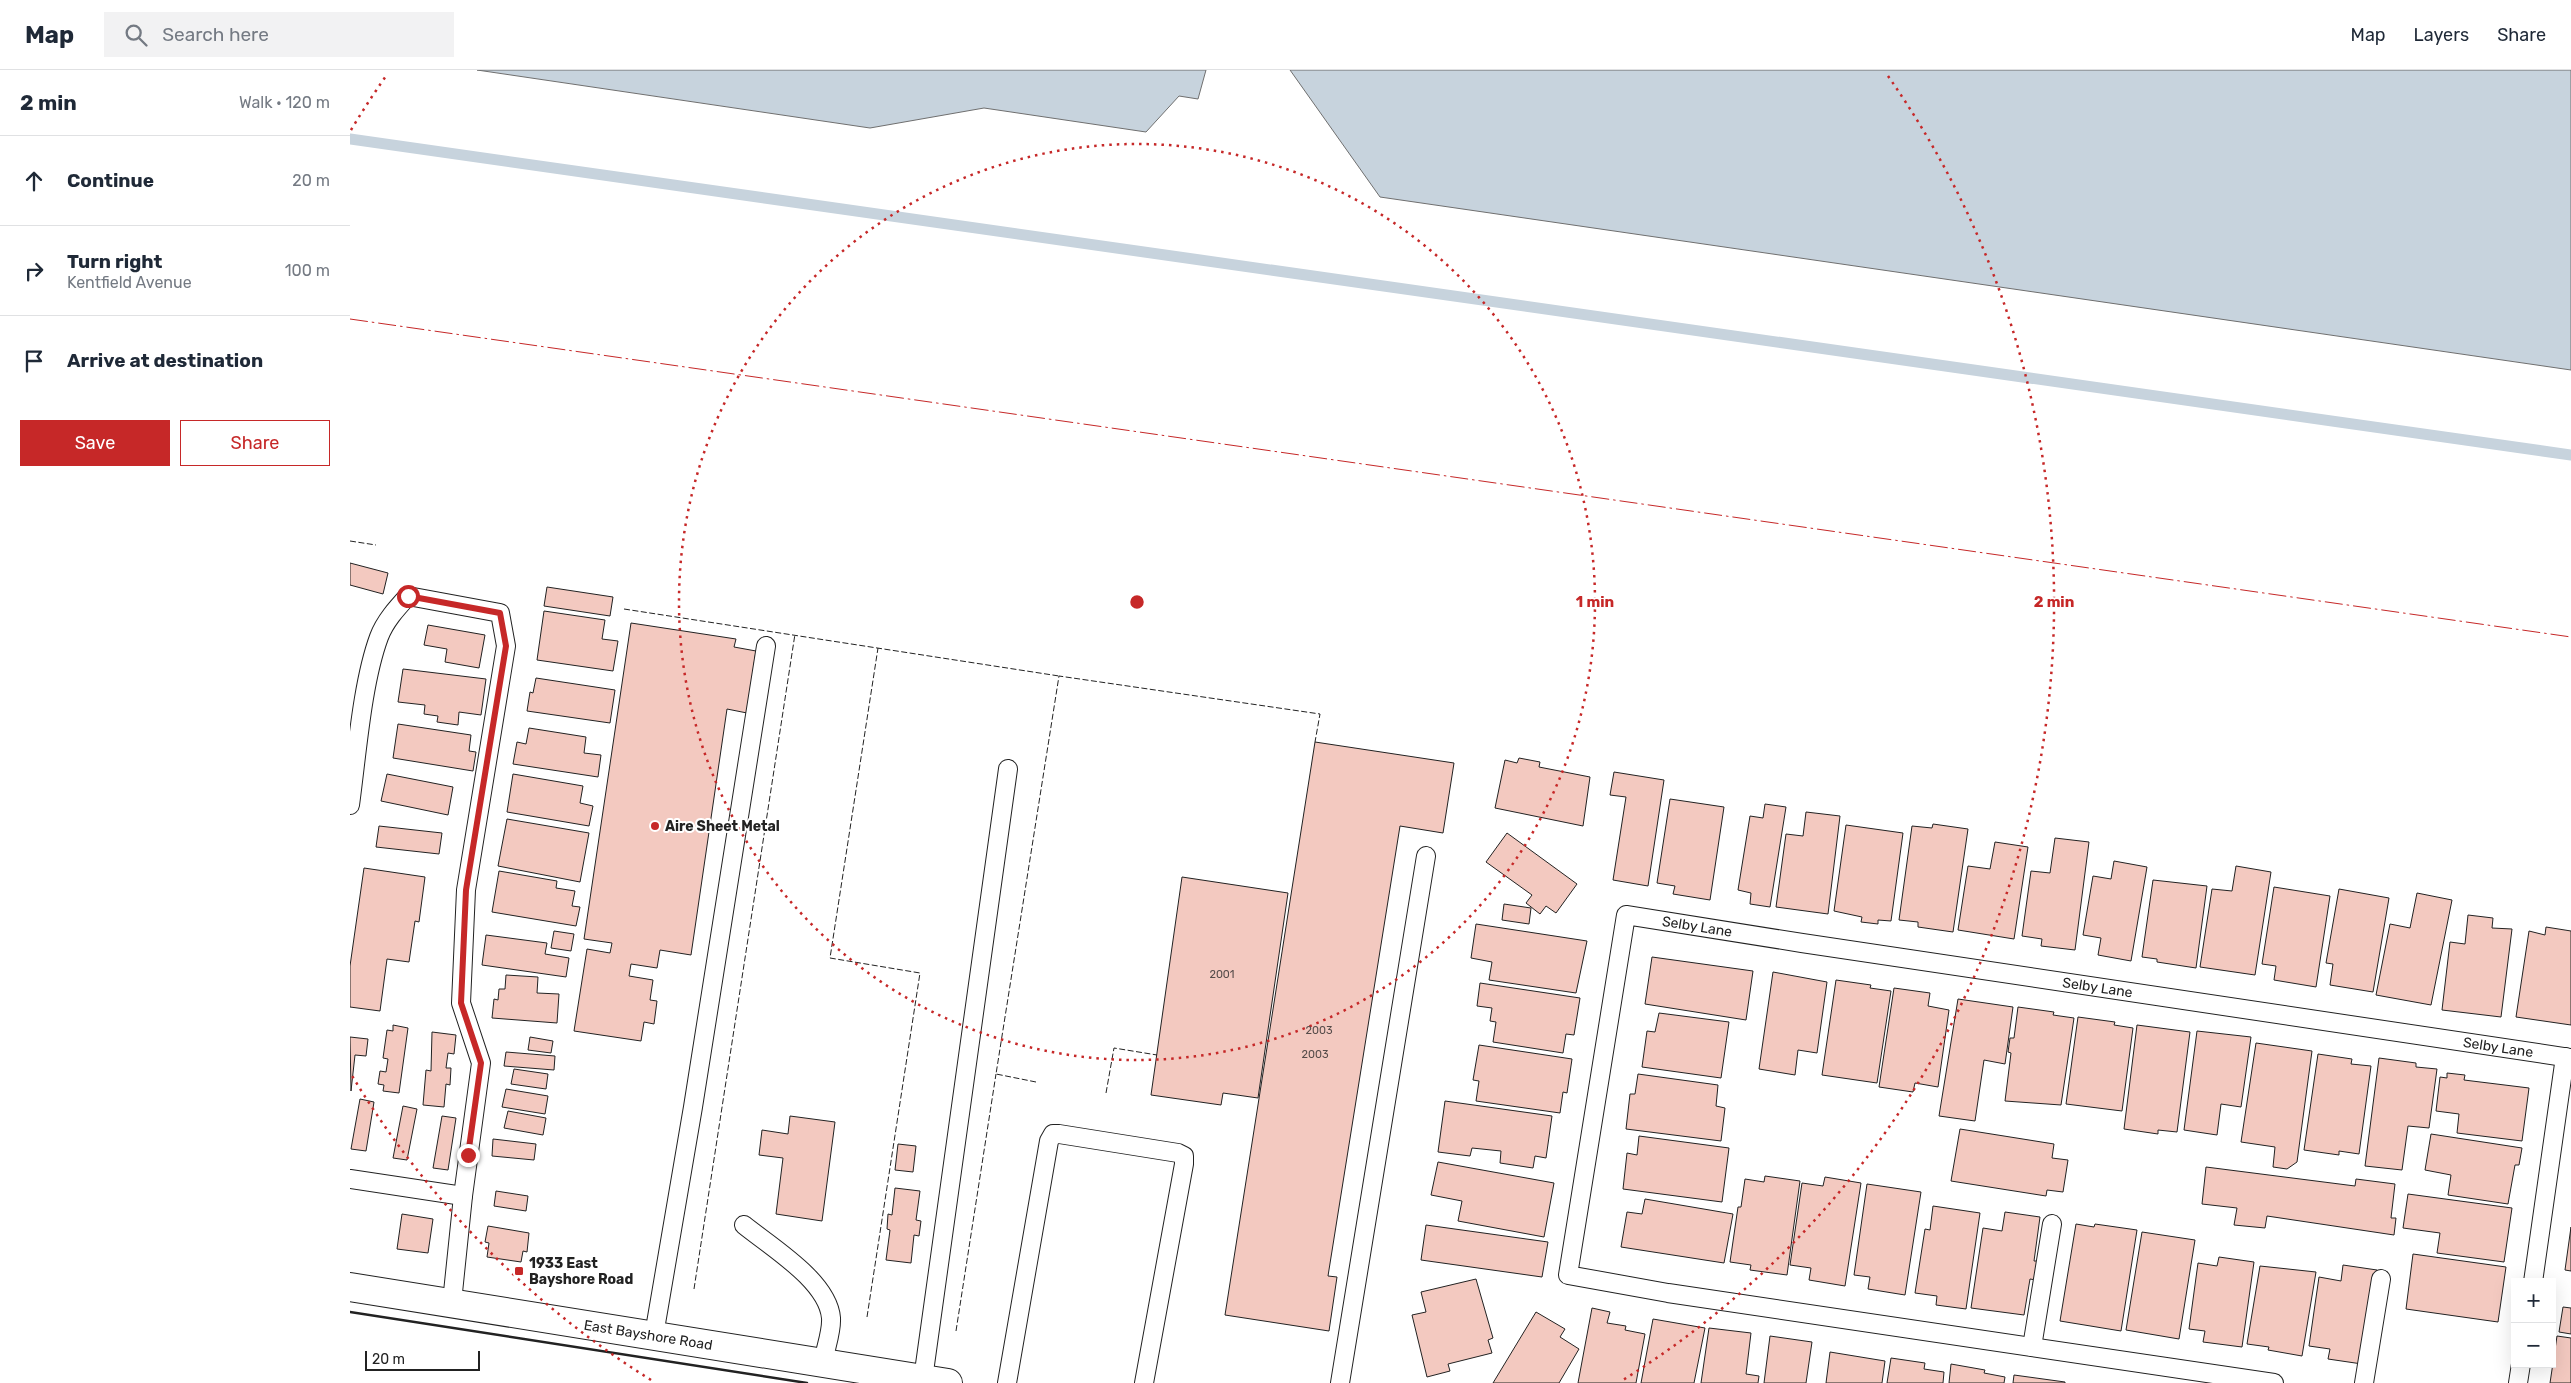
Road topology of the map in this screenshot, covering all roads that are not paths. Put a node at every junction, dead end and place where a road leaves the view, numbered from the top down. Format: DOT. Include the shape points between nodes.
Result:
graph roads {
  1 [pos="766,646"];
  2 [pos="1008,768"];
  3 [pos="350,805"];
  4 [pos="1426,856"];
  5 [pos="2568,1057"];
  6 [pos="350,1179"];
  7 [pos="463,1196"];
  8 [pos="744,1224"];
  9 [pos="2052,1224"];
  10 [pos="2534,1278"];
  11 [pos="2381,1279"];
  12 [pos="350,1288"];
  13 [pos="452,1302"];
  14 [pos="654,1335"];
  15 [pos="2032,1347"];
  16 [pos="823,1363"];
  17 [pos="2520,1368"];
  18 [pos="935,1381"];
  19 [pos="1007,1383"];
  20 [pos="1144,1383"];
  21 [pos="1340,1383"];
  22 [pos="2274,1383"];
  23 [pos="2364,1383"];
  24 [pos="2518,1383"];
  1 -- 14 [label="lane"];
  2 -- 18 [label="lane"];
  3 -- 7 [label="lane" via="367,686 379,637 388,620 408,596 500,613 506,646 466,890 461,1003 481,1063"];
  4 -- 21 [label="lane"];
  5 -- 10 [label="lane"];
  5 -- 15 [label="lane, Selby Lane" via="1626,915 1568,1275"];
  6 -- 7 [label="lane"];
  7 -- 13 [label="lane"];
  8 -- 16 [label="lane" via="801,1268 824,1296 831,1318"];
  9 -- 15 [label="lane"];
  11 -- 23 [label="lane"];
  12 -- 13 [label="street, East Bayshore Road"];
  13 -- 14 [label="street, East Bayshore Road"];
  14 -- 16 [label="street, East Bayshore Road"];
  15 -- 22 [label="lane"];
  16 -- 18 [label="street, East Bayshore Road"];
  17 -- 24 [label="lane"];
  19 -- 20 [label="lane" via="1049,1141 1053,1134 1060,1134 1184,1156"];
}
